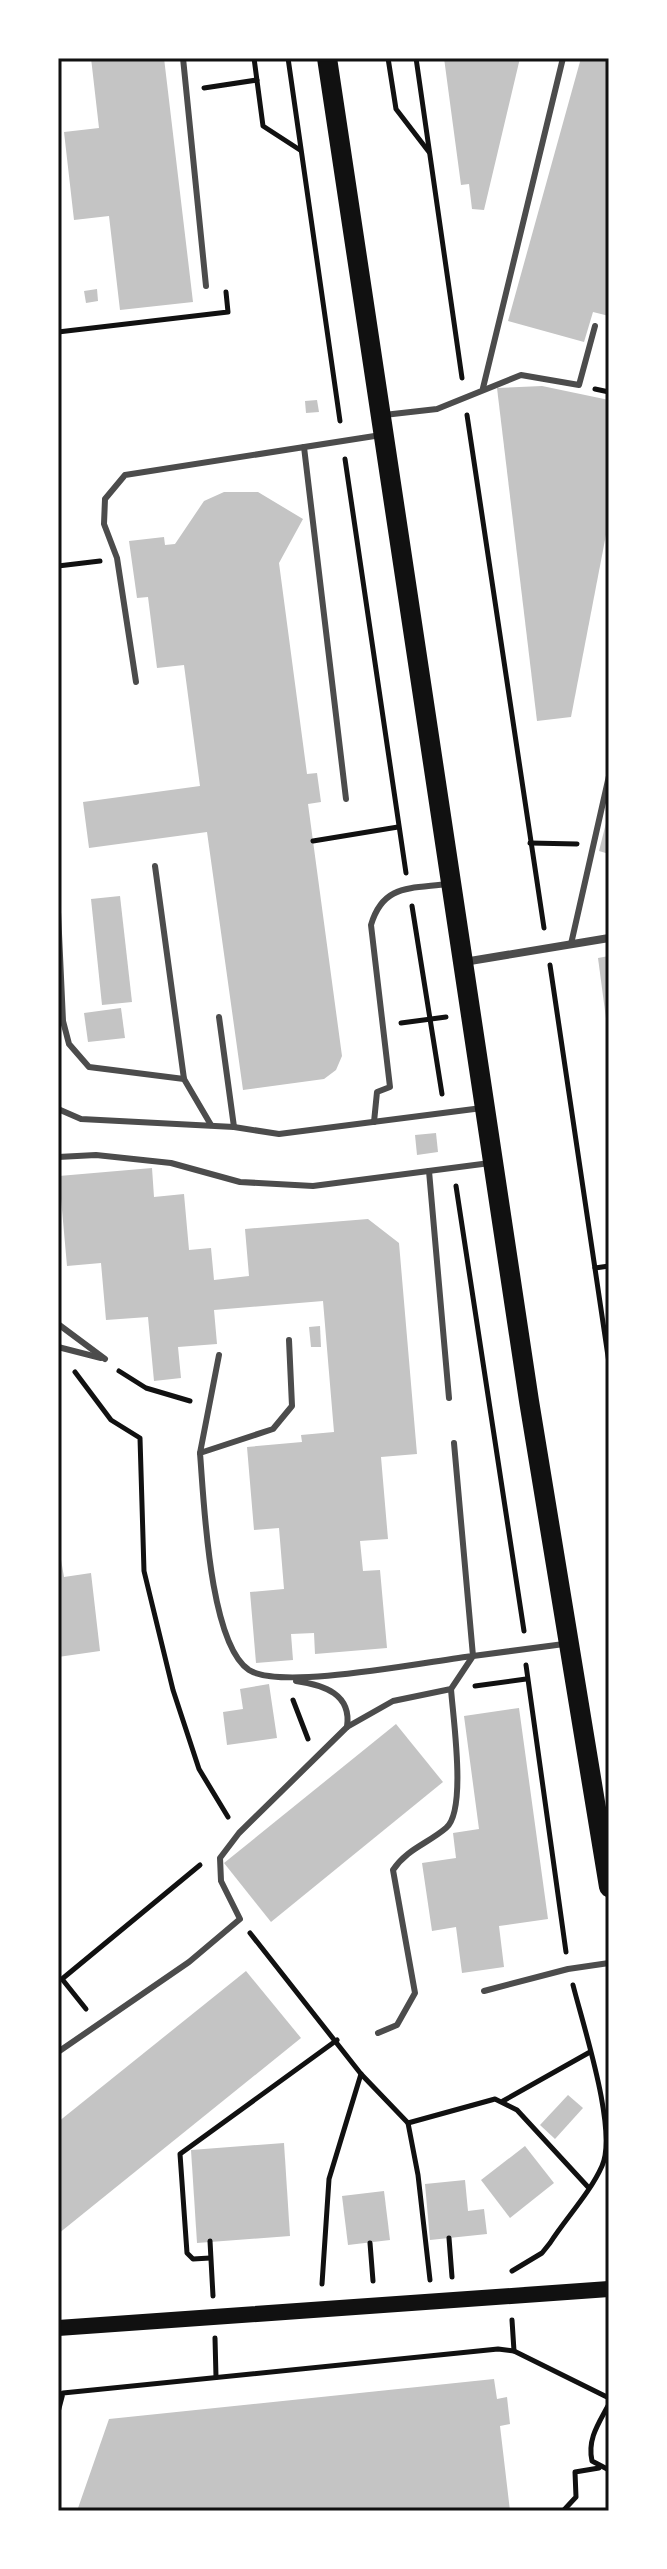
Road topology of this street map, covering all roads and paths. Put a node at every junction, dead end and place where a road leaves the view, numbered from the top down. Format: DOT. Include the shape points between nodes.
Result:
graph roads {
  1 [pos="183,58"];
  2 [pos="254,58"];
  3 [pos="288,58"];
  4 [pos="327,58"];
  5 [pos="388,58"];
  6 [pos="416,58"];
  7 [pos="563,58"];
  8 [pos="257,80"];
  9 [pos="203,88"];
  10 [pos="301,150"];
  11 [pos="430,152"];
  12 [pos="206,286"];
  13 [pos="595,326"];
  14 [pos="483,388"];
  15 [pos="465,398"];
  16 [pos="383,425"];
  17 [pos="342,441"];
  18 [pos="304,447"];
  19 [pos="117,558"];
  20 [pos="58,566"];
  21 [pos="136,682"];
  22 [pos="609,776"];
  23 [pos="346,799"];
  24 [pos="398,827"];
  25 [pos="313,841"];
  26 [pos="530,843"];
  27 [pos="593,844"];
  28 [pos="155,866"];
  29 [pos="453,883"];
  30 [pos="58,912"];
  31 [pos="609,938"];
  32 [pos="571,944"];
  33 [pos="547,948"];
  34 [pos="464,962"];
  35 [pos="219,1017"];
  36 [pos="424,1020"];
  37 [pos="406,1022"];
  38 [pos="184,1079"];
  39 [pos="485,1108"];
  40 [pos="58,1109"];
  41 [pos="374,1122"];
  42 [pos="211,1125"];
  43 [pos="234,1127"];
  44 [pos="58,1157"];
  45 [pos="493,1163"];
  46 [pos="429,1171"];
  47 [pos="609,1266"];
  48 [pos="595,1268"];
  49 [pos="58,1324"];
  50 [pos="289,1340"];
  51 [pos="58,1349"];
  52 [pos="219,1355"];
  53 [pos="105,1359"];
  54 [pos="609,1363"];
  55 [pos="174,1397"];
  56 [pos="449,1398"];
  57 [pos="454,1443"];
  58 [pos="200,1453"];
  59 [pos="568,1643"];
  60 [pos="473,1656"];
  61 [pos="526,1679"];
  62 [pos="286,1680"];
  63 [pos="451,1689"];
  64 [pos="347,1727"];
  65 [pos="215,1800"];
  66 [pos="204,1862"];
  67 [pos="609,1887"];
  68 [pos="261,1946"];
  69 [pos="609,1963"];
  70 [pos="484,1991"];
  71 [pos="99,2025"];
  72 [pos="378,2033"];
  73 [pos="337,2040"];
  74 [pos="58,2052"];
  75 [pos="590,2052"];
  76 [pos="361,2074"];
  77 [pos="502,2101"];
  78 [pos="408,2123"];
  79 [pos="588,2187"];
  80 [pos="449,2238"];
  81 [pos="370,2243"];
  82 [pos="210,2258"];
  83 [pos="452,2279"];
  84 [pos="430,2282"];
  85 [pos="373,2286"];
  86 [pos="322,2289"];
  87 [pos="609,2289"];
  88 [pos="58,2328"];
  89 [pos="60,2393"];
  90 [pos="609,2401"];
  91 [pos="58,2412"];
  92 [pos="600,2468"];
  93 [pos="609,2470"];
  94 [pos="563,2511"];
  1 -- 12 [label="lane"];
  2 -- 8 [label="path"];
  3 -- 10 [label="path"];
  4 -- 16 [label="main road"];
  5 -- 11 [label="path" via="396,109"];
  6 -- 11 [label="path"];
  7 -- 14 [label="lane"];
  8 -- 9 [label="path"];
  8 -- 10 [label="path" via="263,126"];
  10 -- 17 [label="path"];
  11 -- 15 [label="path"];
  13 -- 14 [label="lane" via="579,385 521,375"];
  14 -- 15 [label="lane"];
  15 -- 16 [label="lane"];
  15 -- 26 [label="path"];
  16 -- 17 [label="lane"];
  16 -- 29 [label="main road"];
  17 -- 18 [label="lane"];
  18 -- 19 [label="lane" via="125,475 105,499 104,524"];
  18 -- 23 [label="lane"];
  19 -- 20 [label="path"];
  19 -- 21 [label="lane"];
  22 -- 27 [label="lane"];
  24 -- 25 [label="path"];
  26 -- 27 [label="path"];
  26 -- 33 [label="path"];
  27 -- 32 [label="lane"];
  28 -- 38 [label="lane"];
  29 -- 34 [label="main road"];
  29 -- 41 [label="lane" via="389,895 378,903 371,925 390,1087 377,1092"];
  30 -- 38 [label="lane" via="63,1021 69,1044 89,1067"];
  31 -- 32 [label="street"];
  32 -- 33 [label="street"];
  33 -- 34 [label="street"];
  33 -- 48 [label="path"];
  34 -- 39 [label="main road"];
  35 -- 43 [label="lane"];
  36 -- 37 [label="path"];
  38 -- 42 [label="lane"];
  39 -- 41 [label="lane"];
  39 -- 45 [label="main road"];
  40 -- 42 [label="lane" via="81,1119"];
  41 -- 43 [label="lane" via="279,1134"];
  42 -- 43 [label="lane"];
  44 -- 46 [label="lane" via="156,1161 240,1182 313,1186"];
  45 -- 46 [label="lane"];
  45 -- 59 [label="main road"];
  46 -- 56 [label="lane"];
  47 -- 48 [label="path"];
  48 -- 54 [label="path"];
  49 -- 53 [label="lane"];
  50 -- 58 [label="lane" via="292,1406 273,1429"];
  51 -- 53 [label="lane"];
  51 -- 65 [label="path" via="111,1420 140,1438 144,1571 173,1690"];
  52 -- 58 [label="lane"];
  53 -- 55 [label="path" via="135,1382"];
  57 -- 60 [label="lane"];
  58 -- 62 [label="lane" via="210,1561 227,1643 249,1670"];
  59 -- 60 [label="lane"];
  59 -- 67 [label="main road"];
  60 -- 62 [label="lane"];
  60 -- 63 [label="lane"];
  61 -- 63 [label="path"];
  62 -- 64 [label="lane" via="313,1683 336,1694 346,1706"];
  63 -- 64 [label="lane" via="393,1701"];
  63 -- 72 [label="lane" via="458,1802 448,1827 403,1855 393,1870 415,1993 397,2025"];
  64 -- 71 [label="lane" via="220,1858 221,1881 240,1919"];
  66 -- 71 [label="path" via="62,1979"];
  68 -- 73 [label="path"];
  69 -- 70 [label="lane"];
  71 -- 74 [label="lane"];
  73 -- 76 [label="path"];
  73 -- 82 [label="path" via="180,2154 187,2253 193,2259"];
  75 -- 77 [label="path"];
  76 -- 78 [label="path"];
  76 -- 86 [label="path" via="329,2179"];
  77 -- 78 [label="path" via="488,2099"];
  77 -- 79 [label="path" via="517,2110"];
  78 -- 84 [label="path"];
  80 -- 83 [label="path"];
  81 -- 85 [label="path"];
  87 -- 88 [label="main road"];
  89 -- 90 [label="path" via="498,2349 514,2351"];
  89 -- 91 [label="path"];
  90 -- 92 [label="path" via="592,2438 592,2461"];
  92 -- 93 [label="path"];
  92 -- 94 [label="path" via="575,2472 576,2497"];
}
